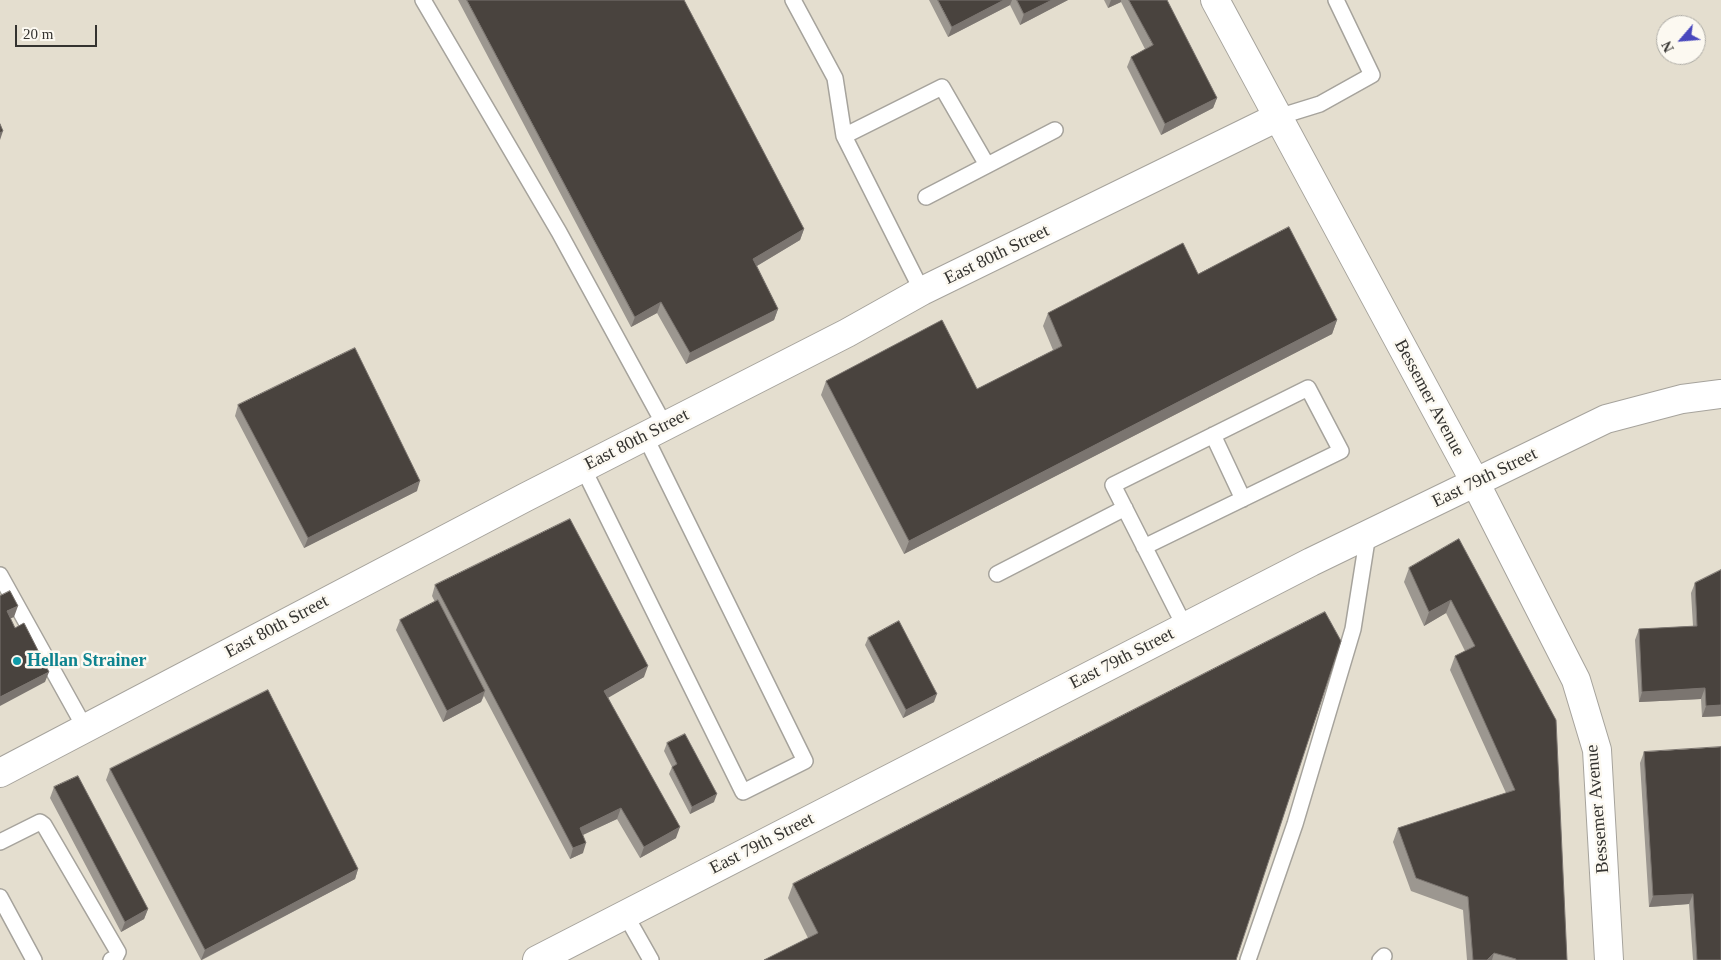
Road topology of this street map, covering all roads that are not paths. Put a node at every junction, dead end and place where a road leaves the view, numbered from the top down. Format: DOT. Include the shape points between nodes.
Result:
graph roads {
  1 [pos="423,0"];
  2 [pos="793,0"];
  3 [pos="1215,0"];
  4 [pos="1336,0"];
  5 [pos="1278,117"];
  6 [pos="1055,130"];
  7 [pos="844,136"];
  8 [pos="987,165"];
  9 [pos="926,197"];
  10 [pos="922,291"];
  11 [pos="1721,394"];
  12 [pos="655,431"];
  13 [pos="1213,435"];
  14 [pos="583,468"];
  15 [pos="1475,482"];
  16 [pos="1243,499"];
  17 [pos="1125,508"];
  18 [pos="1368,534"];
  19 [pos="1144,547"];
  20 [pos="997,574"];
  21 [pos="0,575"];
  22 [pos="1185,627"];
  23 [pos="85,728"];
  24 [pos="0,773"];
  25 [pos="0,842"];
  26 [pos="0,897"];
  27 [pos="624,914"];
  28 [pos="117,957"];
  29 [pos="34,960"];
  30 [pos="537,960"];
  31 [pos="650,960"];
  32 [pos="1248,960"];
  33 [pos="1609,960"];
  1 -- 12 [label="lane" via="559,232"];
  2 -- 7 [label="lane" via="835,78"];
  3 -- 5 [label="street, Bessemer Avenue"];
  4 -- 5 [label="lane" via="1372,75 1320,104"];
  5 -- 10 [label="street, East 80th Street"];
  5 -- 15 [label="street, Bessemer Avenue"];
  6 -- 8 [label="lane"];
  7 -- 8 [label="lane" via="942,87"];
  7 -- 10 [label="lane"];
  8 -- 9 [label="lane"];
  10 -- 12 [label="street, East 80th Street"];
  11 -- 15 [label="street, East 79th Street" via="1682,399 1606,419"];
  12 -- 14 [label="street, East 80th Street"];
  12 -- 14 [label="lane" via="805,761 743,792"];
  13 -- 16 [label="lane"];
  13 -- 16 [label="lane" via="1308,388 1341,451"];
  13 -- 17 [label="lane" via="1113,485"];
  14 -- 23 [label="street, East 80th Street"];
  15 -- 18 [label="street, East 79th Street"];
  15 -- 33 [label="street, Bessemer Avenue" via="1576,680 1597,750"];
  16 -- 19 [label="lane"];
  17 -- 19 [label="lane"];
  17 -- 20 [label="lane"];
  18 -- 22 [label="street, East 79th Street"];
  18 -- 32 [label="lane" via="1353,629 1295,824"];
  19 -- 22 [label="lane"];
  21 -- 23 [label="lane"];
  22 -- 27 [label="street, East 79th Street"];
  23 -- 24 [label="street, East 80th Street"];
  25 -- 28 [label="lane" via="40,822 44,825"];
  26 -- 29 [label="lane"];
  27 -- 30 [label="street, East 79th Street"];
  27 -- 31 [label="lane"];
}
